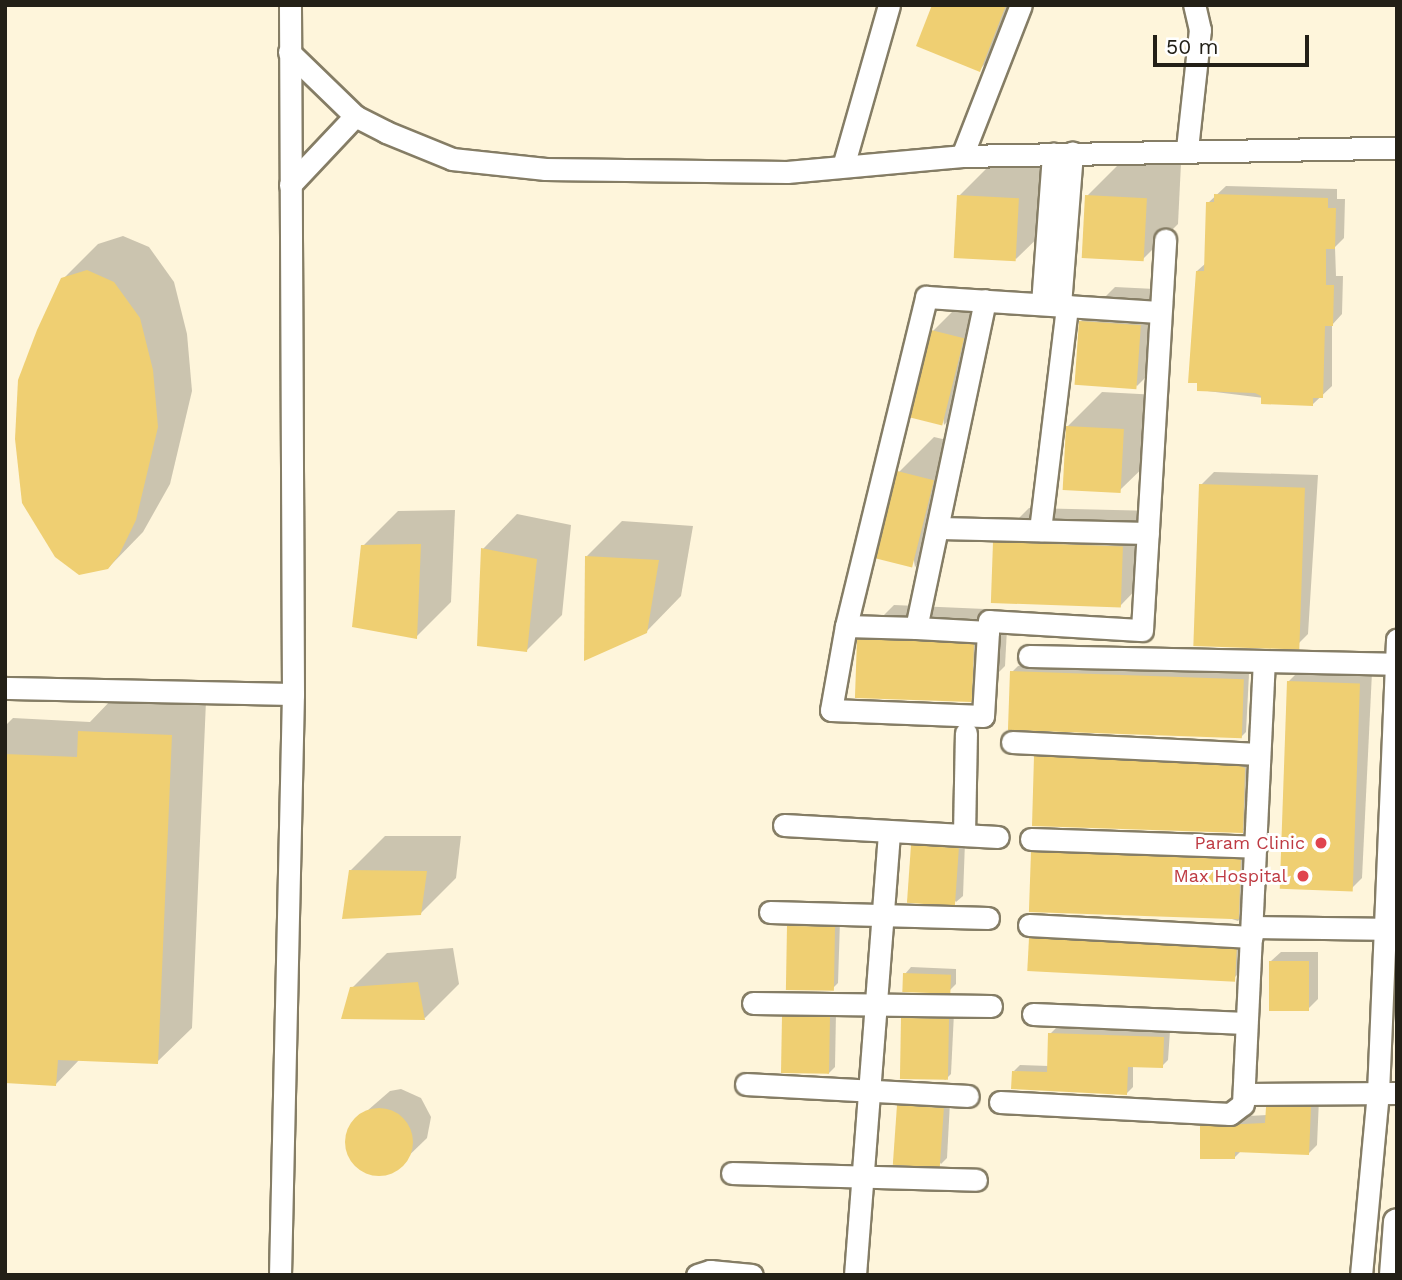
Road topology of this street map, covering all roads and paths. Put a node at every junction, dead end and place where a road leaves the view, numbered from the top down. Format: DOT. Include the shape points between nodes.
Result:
graph roads {
  1 [pos="290,5"];
  2 [pos="889,5"];
  3 [pos="1021,5"];
  4 [pos="1194,5"];
  5 [pos="289,52"];
  6 [pos="355,116"];
  7 [pos="1397,148"];
  8 [pos="1187,149"];
  9 [pos="1062,152"];
  10 [pos="962,156"];
  11 [pos="844,163"];
  12 [pos="290,185"];
  13 [pos="1165,240"];
  14 [pos="985,300"];
  15 [pos="1056,305"];
  16 [pos="1160,312"];
  17 [pos="940,528"];
  18 [pos="1040,530"];
  19 [pos="1148,533"];
  20 [pos="846,626"];
  21 [pos="916,628"];
  22 [pos="988,632"];
  23 [pos="1397,639"];
  24 [pos="1029,656"];
  25 [pos="1264,661"];
  26 [pos="1396,664"];
  27 [pos="5,688"];
  28 [pos="293,694"];
  29 [pos="966,733"];
  30 [pos="1012,742"];
  31 [pos="1259,754"];
  32 [pos="784,825"];
  33 [pos="889,831"];
  34 [pos="964,835"];
  35 [pos="998,837"];
  36 [pos="1031,839"];
  37 [pos="1256,847"];
  38 [pos="770,912"];
  39 [pos="882,915"];
  40 [pos="988,918"];
  41 [pos="1029,925"];
  42 [pos="1390,929"];
  43 [pos="1252,932"];
  44 [pos="753,1003"];
  45 [pos="876,1005"];
  46 [pos="991,1006"];
  47 [pos="1389,1011"];
  48 [pos="1033,1014"];
  49 [pos="1246,1023"];
  50 [pos="746,1084"];
  51 [pos="870,1093"];
  52 [pos="1387,1093"];
  53 [pos="1245,1094"];
  54 [pos="968,1096"];
  55 [pos="1000,1102"];
  56 [pos="732,1173"];
  57 [pos="863,1177"];
  58 [pos="976,1180"];
  59 [pos="1397,1222"];
  60 [pos="279,1275"];
  61 [pos="696,1275"];
  62 [pos="752,1275"];
  63 [pos="855,1275"];
  64 [pos="1361,1275"];
  65 [pos="1393,1275"];
  1 -- 5 [label="street"];
  2 -- 11 [label="street"];
  3 -- 10 [label="street"];
  4 -- 8 [label="street" via="1200,30"];
  5 -- 6 [label="street"];
  5 -- 12 [label="street"];
  6 -- 11 [label="street" via="452,159 545,170 787,172"];
  6 -- 12 [label="street"];
  7 -- 8 [label="street"];
  8 -- 9 [label="street"];
  9 -- 10 [label="street"];
  9 -- 15 [label="street"];
  10 -- 11 [label="street"];
  12 -- 28 [label="street"];
  13 -- 16 [label="street"];
  14 -- 15 [label="street"];
  14 -- 17 [label="street"];
  14 -- 20 [label="street" via="926,297"];
  15 -- 16 [label="street"];
  15 -- 18 [label="street"];
  16 -- 19 [label="street"];
  17 -- 18 [label="street"];
  17 -- 21 [label="street"];
  18 -- 19 [label="street"];
  19 -- 22 [label="street" via="1142,629 989,621"];
  20 -- 21 [label="street"];
  20 -- 22 [label="street" via="831,709 983,716"];
  21 -- 22 [label="street"];
  23 -- 26 [label="street"];
  24 -- 25 [label="street"];
  25 -- 26 [label="street"];
  25 -- 31 [label="street"];
  26 -- 42 [label="street"];
  27 -- 28 [label="street"];
  28 -- 60 [label="street"];
  29 -- 34 [label="street"];
  30 -- 31 [label="street"];
  31 -- 37 [label="street"];
  32 -- 33 [label="street"];
  33 -- 34 [label="street"];
  33 -- 39 [label="street"];
  34 -- 35 [label="street"];
  36 -- 37 [label="street"];
  37 -- 43 [label="street"];
  38 -- 39 [label="street"];
  39 -- 40 [label="street"];
  39 -- 45 [label="street"];
  41 -- 43 [label="street"];
  42 -- 43 [label="street"];
  42 -- 47 [label="street"];
  43 -- 49 [label="street"];
  44 -- 45 [label="street"];
  45 -- 46 [label="street"];
  45 -- 51 [label="street"];
  47 -- 52 [label="street"];
  48 -- 49 [label="street"];
  49 -- 53 [label="street"];
  50 -- 51 [label="street"];
  51 -- 54 [label="street"];
  51 -- 57 [label="street"];
  52 -- 53 [label="street"];
  52 -- 64 [label="street"];
  53 -- 55 [label="street" via="1243,1104 1230,1114"];
  56 -- 57 [label="street"];
  57 -- 58 [label="street"];
  57 -- 63 [label="street"];
  59 -- 65 [label="street"];
  61 -- 62 [label="street" via="710,1271"];
}
